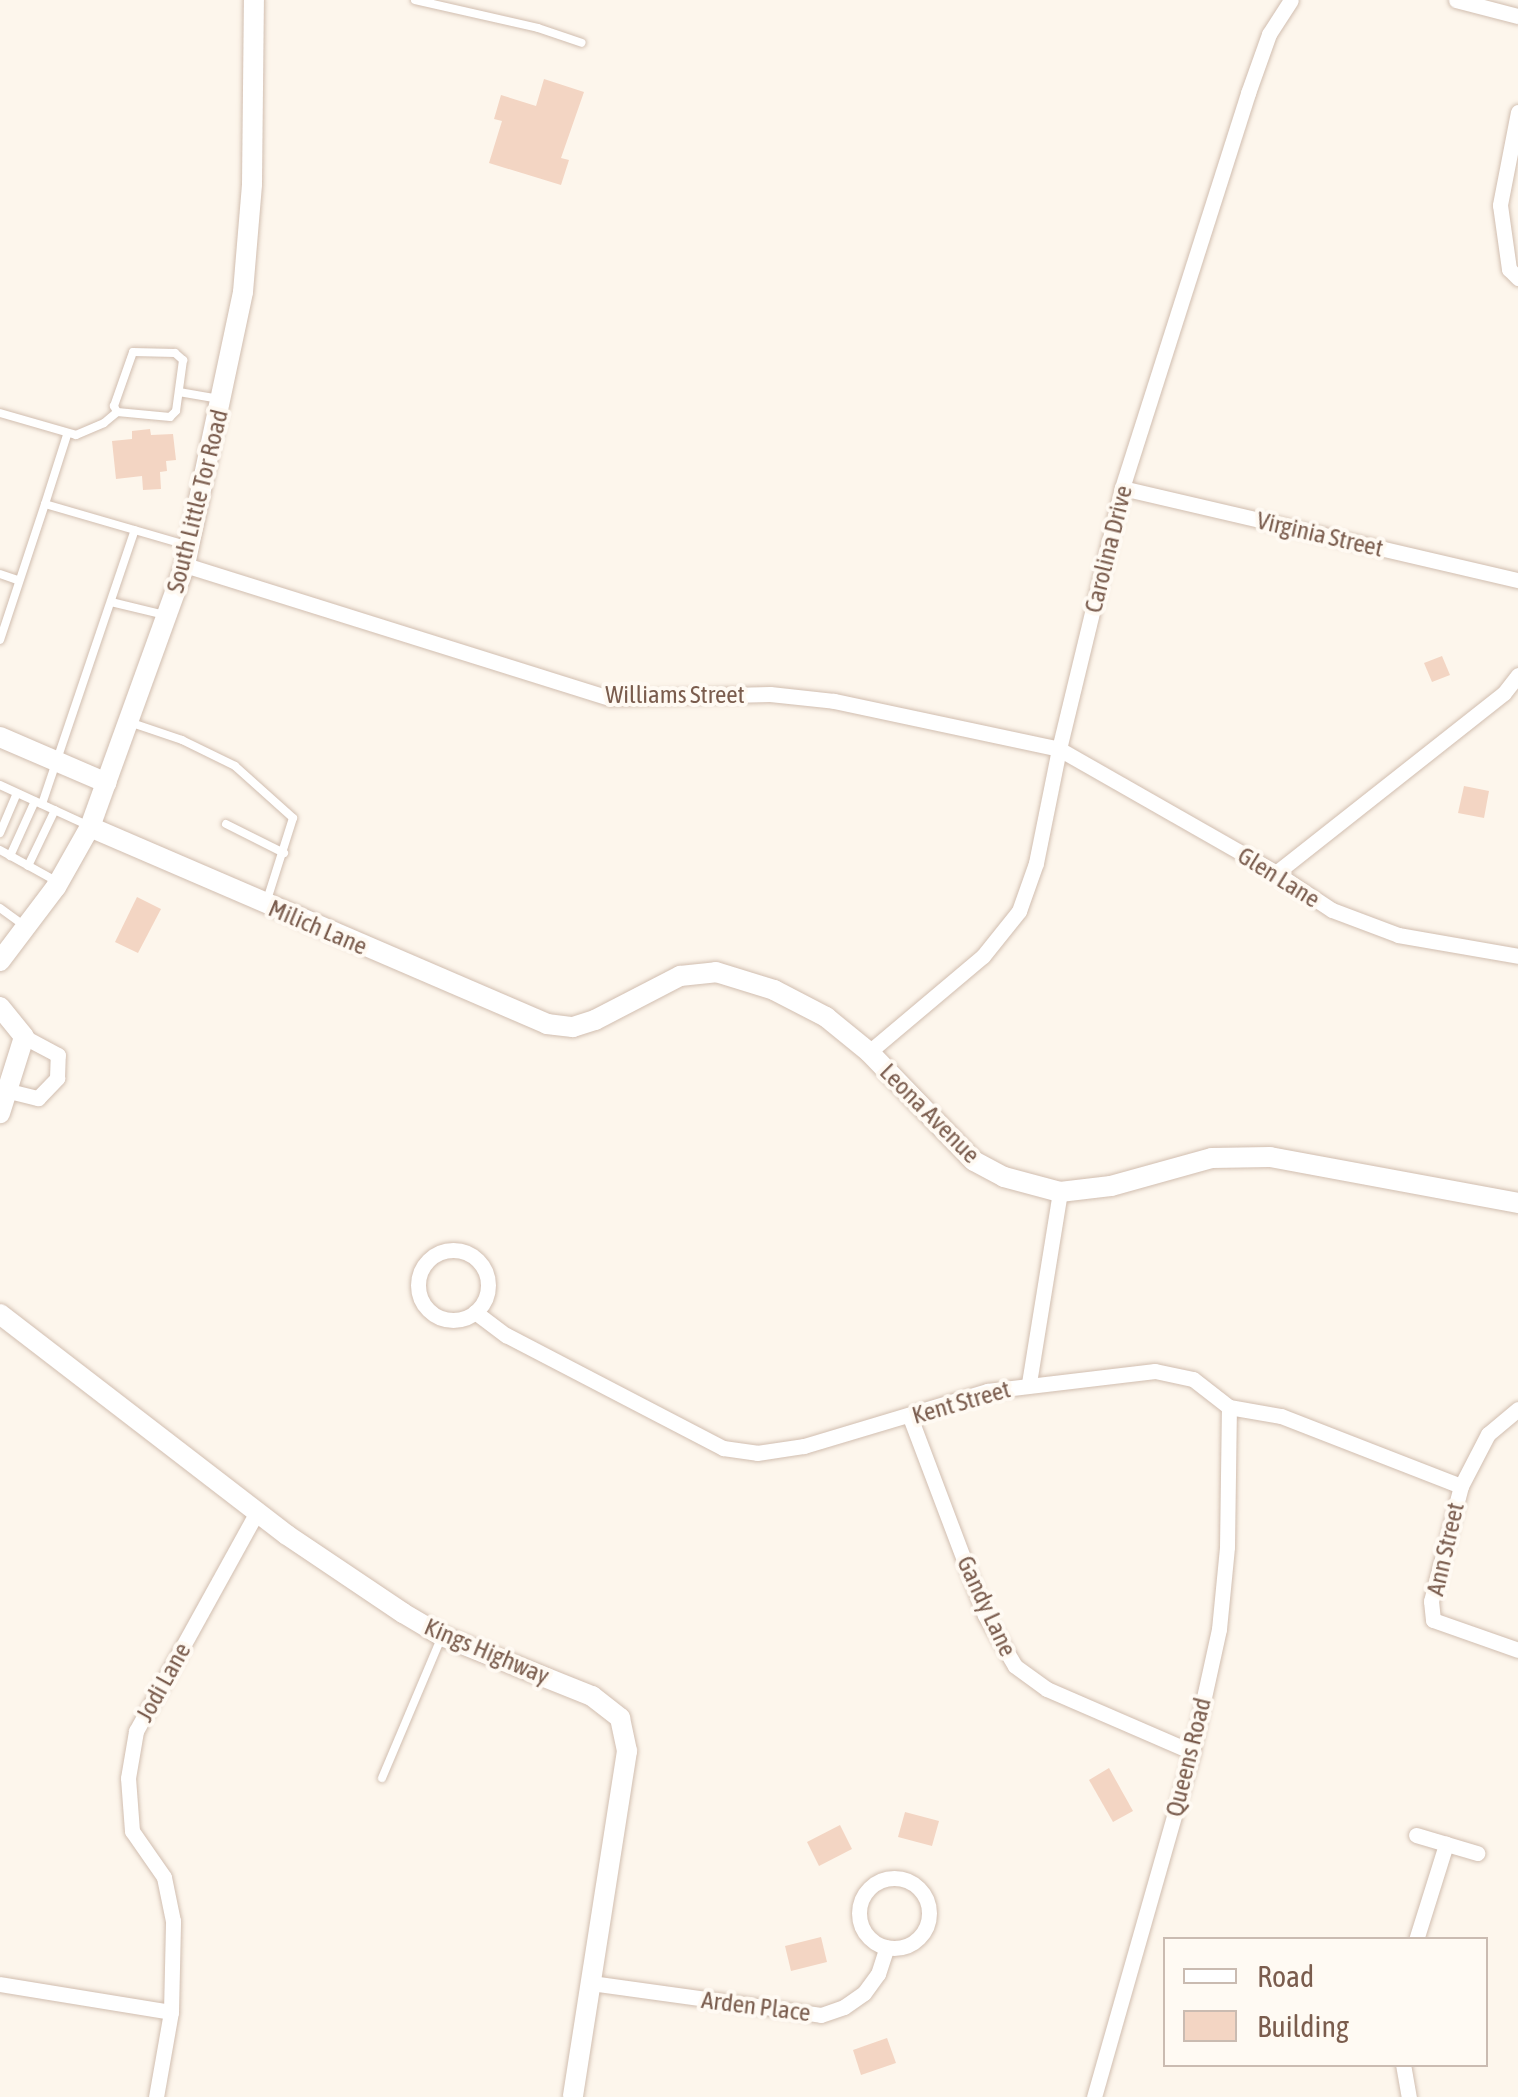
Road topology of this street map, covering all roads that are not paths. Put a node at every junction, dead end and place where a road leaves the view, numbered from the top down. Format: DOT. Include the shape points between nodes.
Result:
graph roads {
  1 [pos="254,0"];
  2 [pos="415,0"];
  3 [pos="1290,0"];
  4 [pos="1456,0"];
  5 [pos="1518,16"];
  6 [pos="582,43"];
  7 [pos="1518,112"];
  8 [pos="1518,278"];
  9 [pos="179,392"];
  10 [pos="223,399"];
  11 [pos="116,412"];
  12 [pos="0,413"];
  13 [pos="67,435"];
  14 [pos="1122,488"];
  15 [pos="45,504"];
  16 [pos="135,530"];
  17 [pos="188,556"];
  18 [pos="0,574"];
  19 [pos="17,580"];
  20 [pos="1518,580"];
  21 [pos="111,602"];
  22 [pos="167,615"];
  23 [pos="0,640"];
  24 [pos="1518,675"];
  25 [pos="128,722"];
  26 [pos="0,737"];
  27 [pos="1059,750"];
  28 [pos="58,762"];
  29 [pos="107,783"];
  30 [pos="0,785"];
  31 [pos="16,792"];
  32 [pos="39,802"];
  33 [pos="55,810"];
  34 [pos="226,824"];
  35 [pos="90,827"];
  36 [pos="0,833"];
  37 [pos="0,850"];
  38 [pos="284,853"];
  39 [pos="10,856"];
  40 [pos="28,866"];
  41 [pos="1276,872"];
  42 [pos="59,882"];
  43 [pos="265,905"];
  44 [pos="0,908"];
  45 [pos="28,928"];
  46 [pos="1518,956"];
  47 [pos="0,961"];
  48 [pos="0,1007"];
  49 [pos="547,1024"];
  50 [pos="24,1037"];
  51 [pos="869,1052"];
  52 [pos="7,1083"];
  53 [pos="0,1113"];
  54 [pos="1060,1192"];
  55 [pos="1518,1202"];
  56 [pos="475,1312"];
  57 [pos="0,1314"];
  58 [pos="1029,1383"];
  59 [pos="1228,1407"];
  60 [pos="1518,1409"];
  61 [pos="910,1417"];
  62 [pos="1461,1486"];
  63 [pos="257,1512"];
  64 [pos="442,1636"];
  65 [pos="1518,1650"];
  66 [pos="1192,1752"];
  67 [pos="382,1778"];
  68 [pos="1416,1834"];
  69 [pos="1446,1844"];
  70 [pos="1477,1854"];
  71 [pos="1417,1937"];
  72 [pos="886,1947"];
  73 [pos="591,1983"];
  74 [pos="0,1984"];
  75 [pos="172,2012"];
  76 [pos="1404,2067"];
  77 [pos="156,2097"];
  78 [pos="574,2097"];
  79 [pos="1094,2097"];
  80 [pos="1409,2097"];
  1 -- 10 [label="street, South Little Tor Road" via="252,184 243,292"];
  2 -- 6 [label="lane"];
  3 -- 14 [label="street, Carolina Drive" via="1269,34 1248,93"];
  4 -- 5 [label="street"];
  7 -- 8 [label="street" via="1500,205 1509,269"];
  9 -- 10 [label="lane"];
  9 -- 11 [label="lane" via="170,417"];
  9 -- 11 [label="lane" via="183,360 176,352 134,352"];
  10 -- 17 [label="street, South Little Tor Road"];
  11 -- 13 [label="lane"];
  12 -- 13 [label="lane"];
  13 -- 15 [label="lane"];
  14 -- 20 [label="street, Virginia Street"];
  14 -- 27 [label="street, Carolina Drive"];
  15 -- 16 [label="lane"];
  15 -- 19 [label="lane"];
  16 -- 17 [label="lane"];
  16 -- 21 [label="lane"];
  17 -- 22 [label="street, South Little Tor Road"];
  17 -- 27 [label="street, Williams Street" via="610,698 770,694 834,701"];
  18 -- 19 [label="lane"];
  19 -- 23 [label="lane"];
  21 -- 22 [label="lane"];
  21 -- 28 [label="lane"];
  22 -- 25 [label="street, South Little Tor Road"];
  24 -- 41 [label="street" via="1504,693"];
  25 -- 29 [label="street, South Little Tor Road"];
  25 -- 38 [label="lane" via="235,766 279,802 293,818"];
  26 -- 28 [label="street"];
  27 -- 41 [label="street, Glen Lane"];
  27 -- 51 [label="street, Carolina Drive" via="1036,864 1019,911 983,956"];
  28 -- 29 [label="street"];
  28 -- 32 [label="lane"];
  29 -- 35 [label="street, South Little Tor Road"];
  30 -- 31 [label="lane"];
  31 -- 32 [label="lane"];
  31 -- 36 [label="lane"];
  32 -- 33 [label="lane"];
  32 -- 39 [label="lane"];
  33 -- 35 [label="lane"];
  33 -- 40 [label="lane"];
  34 -- 38 [label="lane"];
  35 -- 42 [label="street, South Little Tor Road"];
  35 -- 43 [label="street, Milich Lane"];
  37 -- 39 [label="lane"];
  38 -- 43 [label="lane"];
  39 -- 40 [label="lane"];
  40 -- 42 [label="lane"];
  41 -- 46 [label="street, Glen Lane" via="1332,910 1398,936"];
  42 -- 45 [label="street, South Little Tor Road"];
  43 -- 49 [label="street, Milich Lane"];
  44 -- 45 [label="lane"];
  45 -- 47 [label="street, South Little Tor Road"];
  48 -- 50 [label="street"];
  49 -- 51 [label="street, Leona Avenue" via="573,1027 680,976 716,972 774,990 826,1017"];
  50 -- 52 [label="street"];
  50 -- 52 [label="street" via="58,1056 58,1078 38,1098"];
  51 -- 54 [label="street, Leona Avenue" via="974,1161"];
  52 -- 53 [label="street"];
  54 -- 55 [label="street, Leona Avenue" via="1111,1186 1212,1158 1270,1157"];
  54 -- 58 [label="street"];
  56 -- 56 [label="street" via="446,1319 426,1306 418,1281 434,1256 459,1251 481,1264 488,1286"];
  56 -- 61 [label="street, Kent Street" via="506,1336 723,1448 758,1453 804,1446"];
  57 -- 63 [label="street, Kings Highway"];
  58 -- 59 [label="street, Kent Street" via="1155,1372 1193,1379"];
  58 -- 61 [label="street, Kent Street"];
  59 -- 62 [label="street, Kent Street" via="1281,1416"];
  59 -- 66 [label="street, Queens Road" via="1227,1546 1218,1629"];
  60 -- 62 [label="street, Ann Street" via="1488,1434"];
  61 -- 66 [label="street, Gandy Lane" via="986,1614 1015,1666 1047,1689"];
  62 -- 65 [label="street, Ann Street" via="1431,1600 1433,1620"];
  63 -- 64 [label="street, Kings Highway"];
  63 -- 75 [label="street, Jodi Lane" via="136,1731 128,1778 132,1831 164,1877 173,1922"];
  64 -- 67 [label="lane"];
  64 -- 73 [label="street, Kings Highway" via="592,1696 624,1724 627,1751"];
  66 -- 79 [label="street, Queens Road"];
  68 -- 69 [label="street"];
  69 -- 70 [label="street"];
  69 -- 71 [label="street"];
  72 -- 72 [label="street" via="863,1930 860,1904 880,1881 906,1881 924,1897 926,1925 910,1944"];
  72 -- 73 [label="street, Arden Place" via="864,1993 821,2014"];
  73 -- 78 [label="street, Kings Highway"];
  74 -- 75 [label="street"];
  75 -- 77 [label="street, Jodi Lane"];
  76 -- 80 [label="street"];
}
